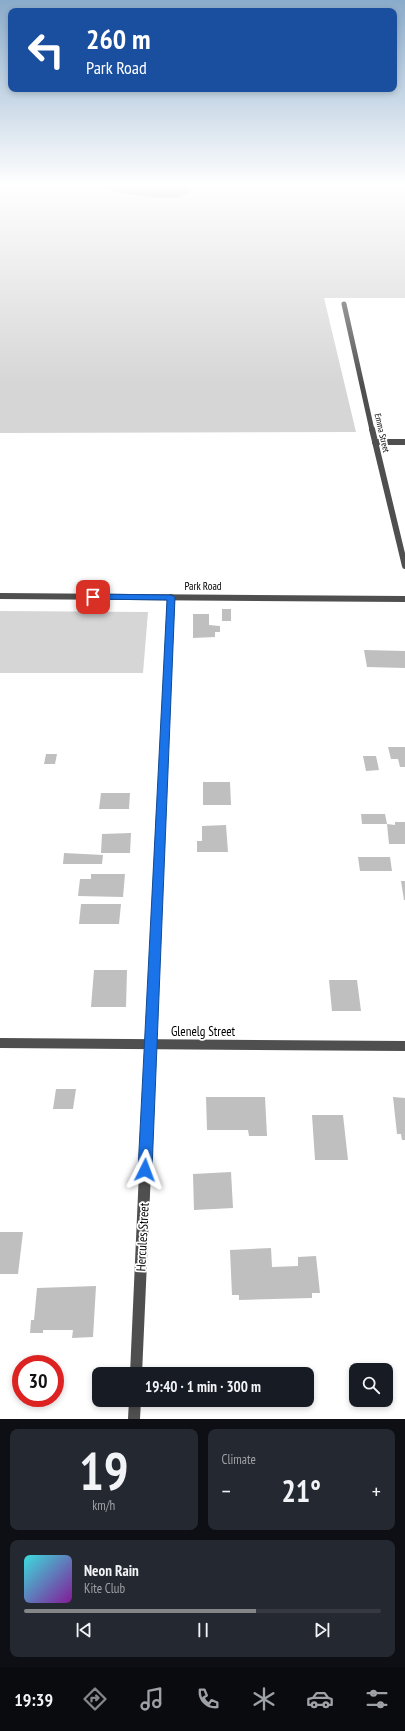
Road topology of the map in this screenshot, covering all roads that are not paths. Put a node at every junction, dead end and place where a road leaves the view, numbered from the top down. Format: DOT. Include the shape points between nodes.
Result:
graph roads {
  1 [pos="344,304"];
  2 [pos="375,442"];
  3 [pos="405,442"];
  4 [pos="405,566"];
  5 [pos="0,596"];
  6 [pos="171,597"];
  7 [pos="405,599"];
  8 [pos="0,1043"];
  9 [pos="151,1045"];
  10 [pos="405,1046"];
  11 [pos="136,1367"];
  12 [pos="135,1407"];
  13 [pos="134,1419"];
  1 -- 2 [label="street, Emma Street"];
  2 -- 3 [label="street"];
  2 -- 4 [label="street, Emma Street"];
  5 -- 6 [label="street, Park Road"];
  6 -- 7 [label="street, Park Road"];
  6 -- 9 [label="street, Hercules Street"];
  8 -- 9 [label="street, Glenelg Street"];
  9 -- 10 [label="street, Glenelg Street"];
  9 -- 11 [label="street, Hercules Street"];
  12 -- 13 [label="street"];
}
